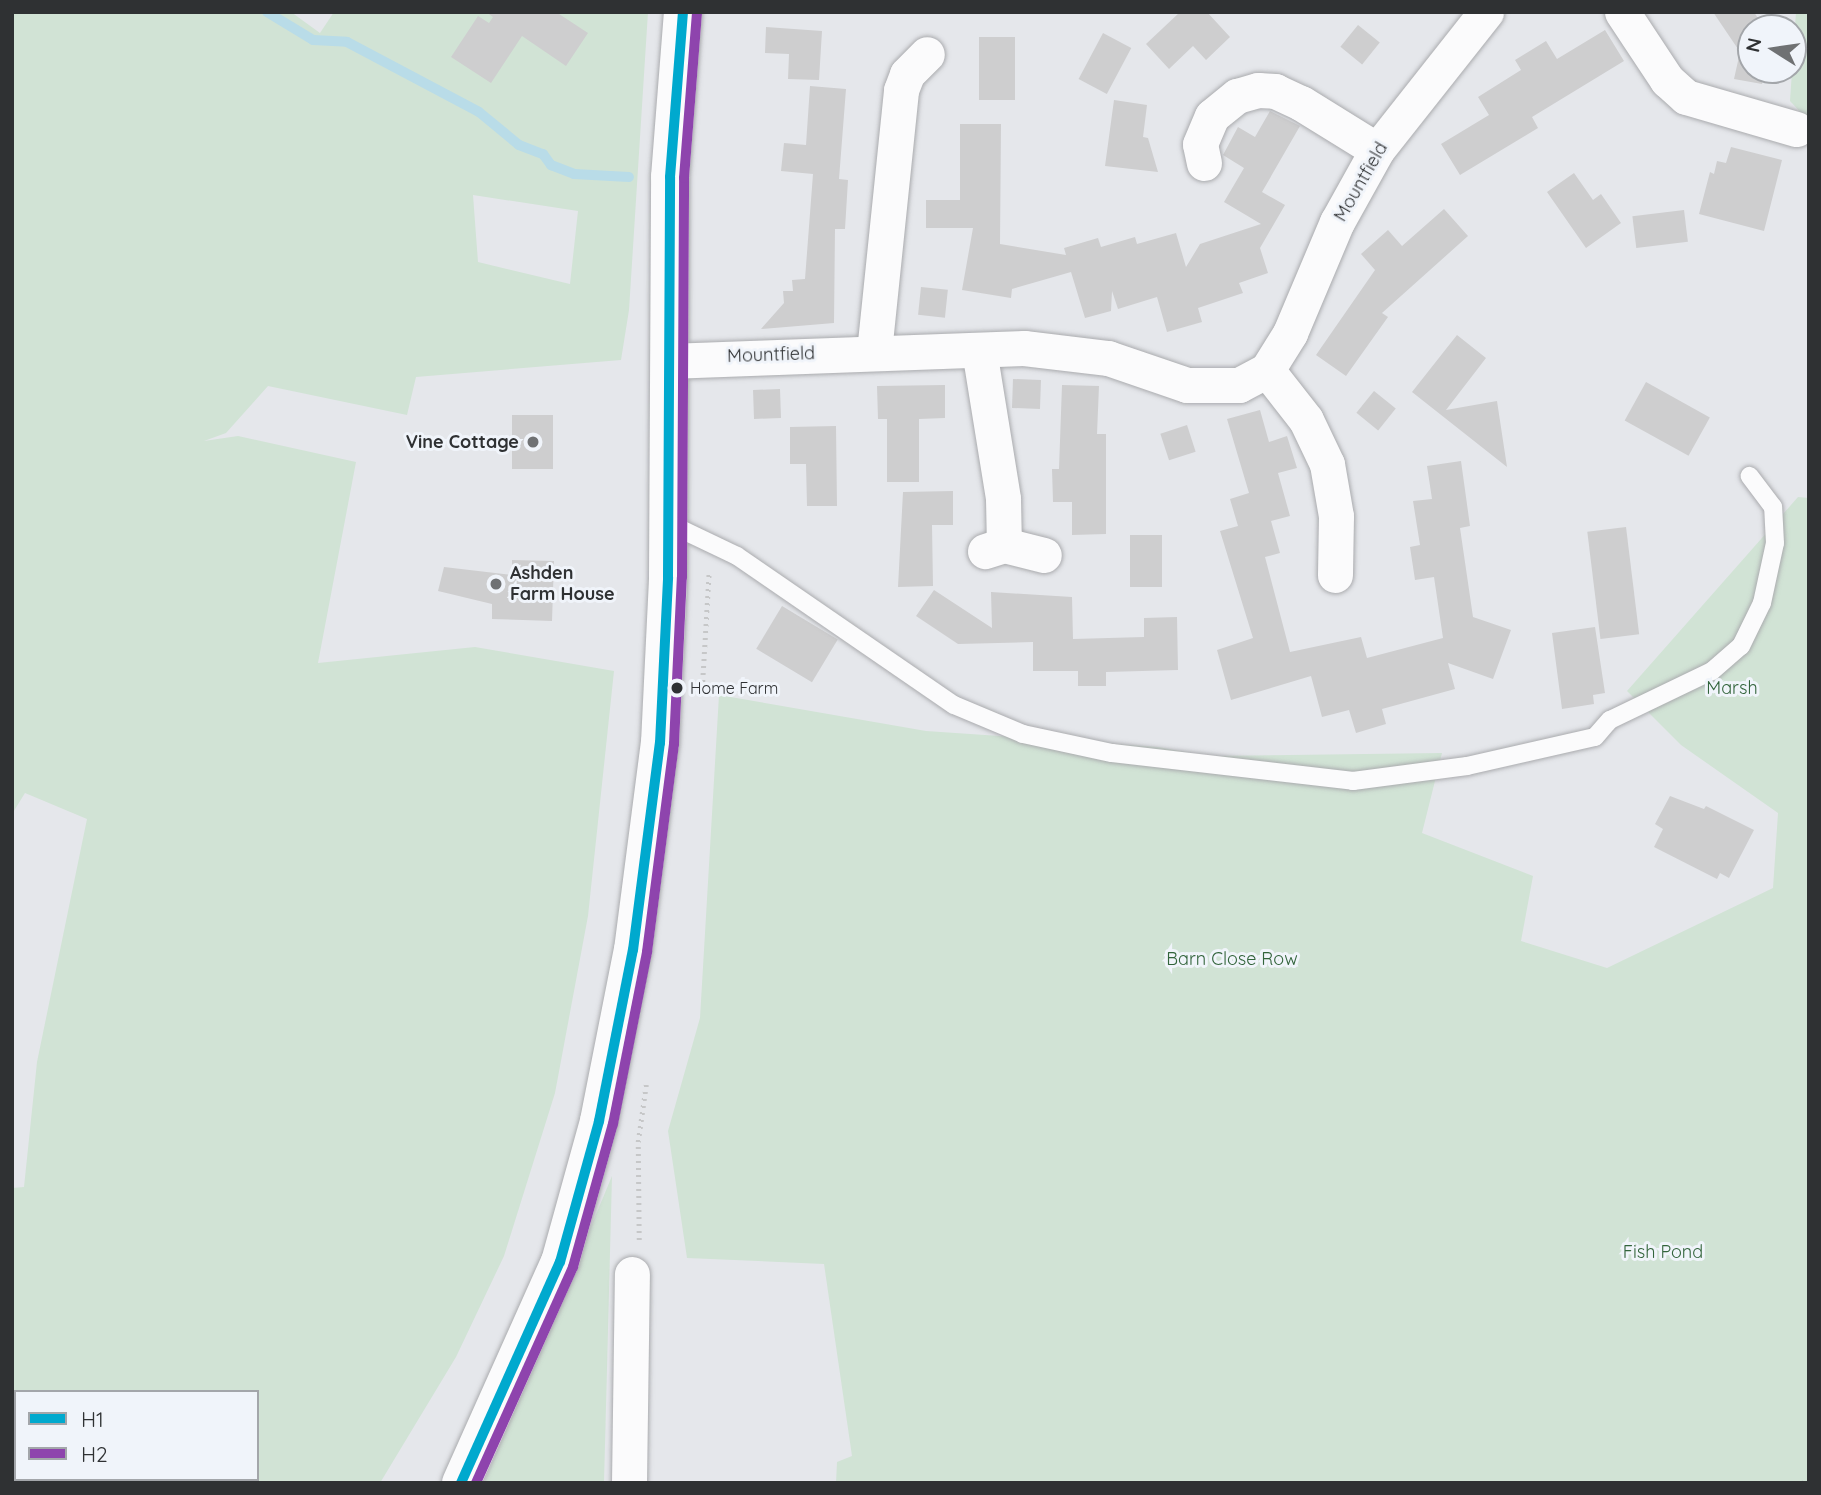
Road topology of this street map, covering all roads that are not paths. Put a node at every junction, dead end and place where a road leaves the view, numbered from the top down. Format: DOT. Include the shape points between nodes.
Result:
graph roads {
  1 [pos="683,12"];
  2 [pos="1486,12"];
  3 [pos="1622,12"];
  4 [pos="927,54"];
  5 [pos="1796,129"];
  6 [pos="1377,150"];
  7 [pos="1203,163"];
  8 [pos="979,350"];
  9 [pos="874,352"];
  10 [pos="668,361"];
  11 [pos="1267,370"];
  12 [pos="1750,476"];
  13 [pos="668,523"];
  14 [pos="1044,555"];
  15 [pos="1335,575"];
  16 [pos="632,1274"];
  17 [pos="461,1483"];
  18 [pos="629,1483"];
  1 -- 10 [label="street" via="670,177"];
  2 -- 6 [label="street, Mountfield"];
  3 -- 5 [label="street" via="1667,80 1686,97"];
  4 -- 9 [label="street" via="907,74 901,90"];
  6 -- 7 [label="street" via="1301,103 1275,91 1258,90 1237,96 1212,116 1200,145"];
  6 -- 11 [label="street, Mountfield" via="1337,222 1290,332"];
  8 -- 9 [label="street, Mountfield"];
  8 -- 11 [label="street, Mountfield" via="1074,353 1135,365 1186,385 1239,385"];
  8 -- 14 [label="street" via="1003,499 995,548"];
  9 -- 10 [label="street, Mountfield"];
  10 -- 13 [label="street"];
  11 -- 15 [label="street" via="1306,420 1327,464 1336,516"];
  12 -- 13 [label="lane" via="1773,507 1775,543 1762,603 1741,646 1712,671 1610,720 1595,737 1467,766 1353,781 1112,753 1023,734 954,705 737,556"];
  13 -- 17 [label="street" via="660,743 633,950 598,1121 560,1262"];
  16 -- 18 [label="street"];
}
